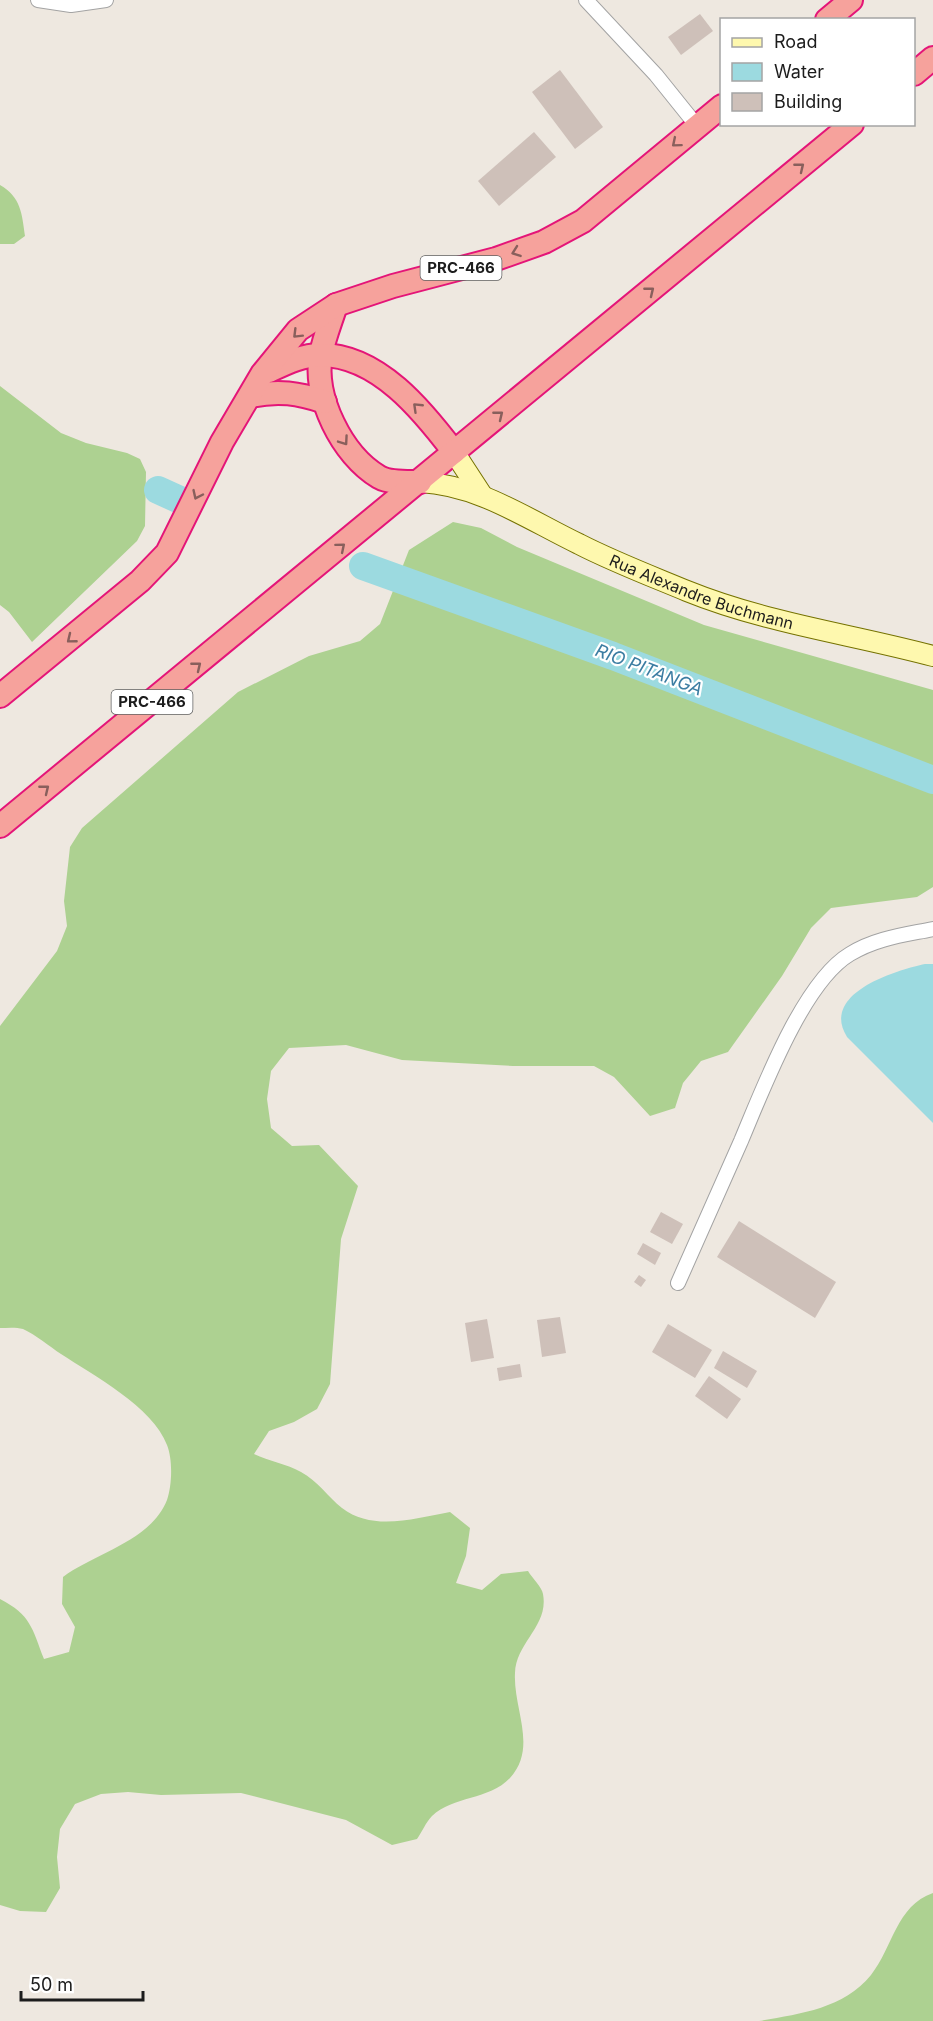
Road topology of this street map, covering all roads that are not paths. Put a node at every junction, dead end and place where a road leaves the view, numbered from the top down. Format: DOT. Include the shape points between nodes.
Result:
graph roads {
  1 [pos="38,0"];
  2 [pos="106,0"];
  3 [pos="586,0"];
  4 [pos="851,0"];
  5 [pos="829,18"];
  6 [pos="933,58"];
  7 [pos="915,73"];
  8 [pos="720,108"];
  9 [pos="697,126"];
  10 [pos="850,126"];
  11 [pos="336,305"];
  12 [pos="321,355"];
  13 [pos="262,375"];
  14 [pos="250,396"];
  15 [pos="325,402"];
  16 [pos="454,452"];
  17 [pos="420,482"];
  18 [pos="482,495"];
  19 [pos="933,656"];
  20 [pos="0,696"];
  21 [pos="0,826"];
  22 [pos="933,929"];
  23 [pos="678,1283"];
  1 -- 2 [label="street" via="71,5"];
  3 -- 9 [label="street"];
  4 -- 5 [label="highway"];
  6 -- 7 [label="highway"];
  8 -- 9 [label="highway, PRC-466"];
  9 -- 11 [label="highway, PRC-466, one-way" via="583,221 544,242"];
  16 -- 10 [label="highway, PRC-466, one-way"];
  11 -- 12 [label="highway"];
  11 -- 13 [label="highway, PRC-466, one-way" via="298,330"];
  12 -- 13 [label="highway" via="296,358"];
  12 -- 15 [label="highway"];
  16 -- 12 [label="highway, one-way" via="419,408 374,371 347,358"];
  13 -- 14 [label="highway, PRC-466"];
  14 -- 15 [label="highway" via="275,391"];
  14 -- 20 [label="highway, PRC-466, one-way" via="222,441 167,553 140,581"];
  15 -- 17 [label="highway, one-way" via="334,427 359,461 381,479"];
  16 -- 17 [label="highway, PRC-466"];
  16 -- 18 [label="main road, Rua Alexandre Buchmann"];
  17 -- 18 [label="main road, Rua Alexandre Buchmann" via="450,485"];
  21 -- 17 [label="highway, PRC-466, one-way"];
  18 -- 19 [label="main road, Rua Alexandre Buchmann" via="581,546 753,614"];
  22 -- 23 [label="street" via="878,940 849,954 825,975 798,1018 768,1080"];
}
